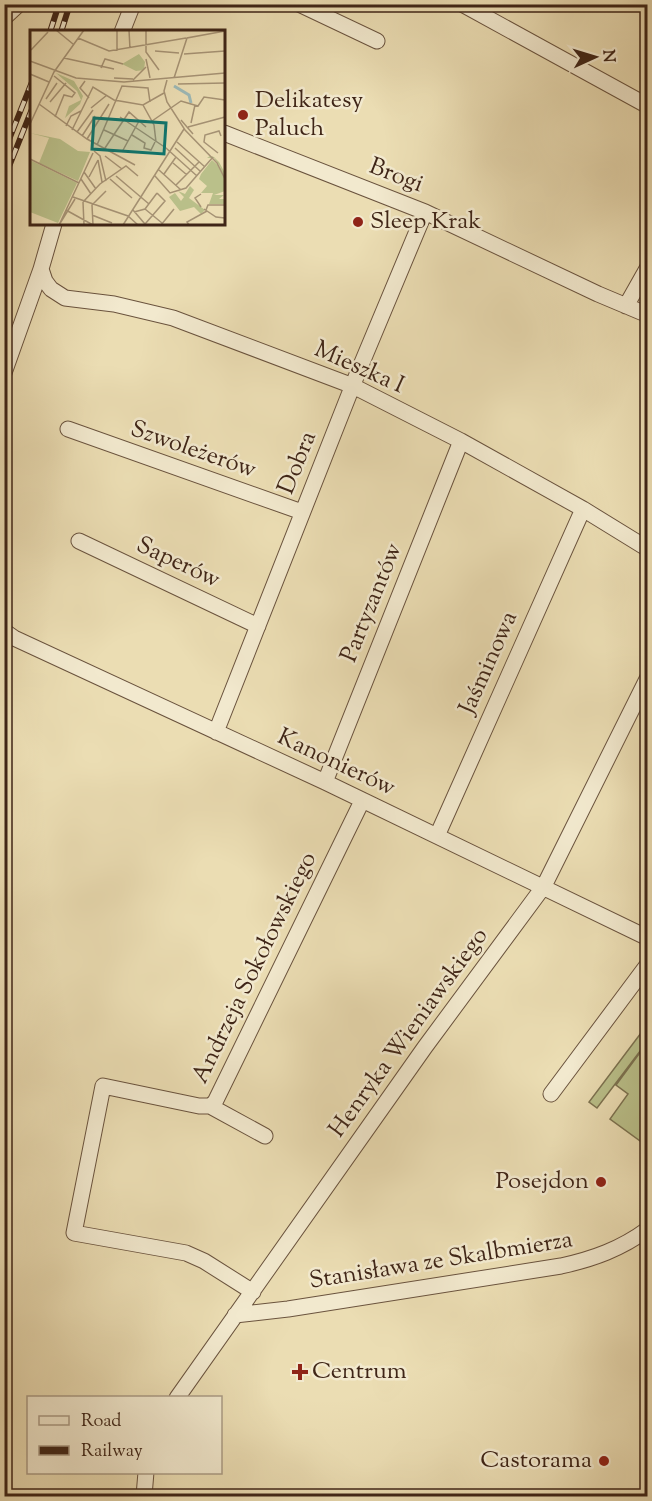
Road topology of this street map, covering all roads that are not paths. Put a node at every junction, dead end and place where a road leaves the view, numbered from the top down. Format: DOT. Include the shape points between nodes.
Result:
graph roads {
  1 [pos="19,4"];
  2 [pos="133,4"];
  3 [pos="299,4"];
  4 [pos="462,4"];
  5 [pos="4,18"];
  6 [pos="123,30"];
  7 [pos="377,41"];
  8 [pos="648,106"];
  9 [pos="225,133"];
  10 [pos="425,212"];
  11 [pos="54,225"];
  12 [pos="648,267"];
  13 [pos="41,269"];
  14 [pos="626,306"];
  15 [pos="648,315"];
  16 [pos="4,373"];
  17 [pos="352,386"];
  18 [pos="68,429"];
  19 [pos="461,441"];
  20 [pos="583,508"];
  21 [pos="302,512"];
  22 [pos="79,541"];
  23 [pos="648,549"];
  24 [pos="258,626"];
  25 [pos="4,631"];
  26 [pos="648,677"];
  27 [pos="216,732"];
  28 [pos="325,782"];
  29 [pos="362,801"];
  30 [pos="437,837"];
  31 [pos="544,886"];
  32 [pos="648,938"];
  33 [pos="648,964"];
  34 [pos="551,1094"];
  35 [pos="210,1106"];
  36 [pos="265,1136"];
  37 [pos="648,1229"];
  38 [pos="253,1292"];
  39 [pos="235,1315"];
  40 [pos="178,1396"];
  41 [pos="146,1474"];
  42 [pos="144,1497"];
  1 -- 5 [label="street"];
  2 -- 6 [label="street"];
  3 -- 7 [label="street"];
  4 -- 8 [label="street"];
  9 -- 10 [label="street, Brogi"];
  10 -- 14 [label="street, Brogi"];
  10 -- 17 [label="street, Dobra"];
  11 -- 13 [label="street"];
  12 -- 14 [label="street"];
  13 -- 16 [label="street"];
  13 -- 17 [label="street, Mieszka I" via="51,289 65,298 114,304 173,318"];
  14 -- 15 [label="street, Brogi"];
  17 -- 19 [label="street, Mieszka I"];
  17 -- 21 [label="street, Dobra"];
  18 -- 21 [label="street, Szwoleżerów"];
  19 -- 20 [label="street, Mieszka I"];
  19 -- 28 [label="street, Partyzantów"];
  20 -- 23 [label="street, Mieszka I"];
  20 -- 30 [label="street, Jaśminowa"];
  21 -- 24 [label="street, Dobra"];
  22 -- 24 [label="street, Saperów"];
  24 -- 27 [label="street, Dobra"];
  25 -- 27 [label="street, Kanonierów"];
  26 -- 31 [label="street, Henryka Wieniawskiego"];
  27 -- 28 [label="street, Kanonierów"];
  28 -- 29 [label="street, Kanonierów"];
  29 -- 30 [label="street, Kanonierów"];
  29 -- 35 [label="street, Andrzeja Sokołowskiego" via="219,1097"];
  30 -- 31 [label="street, Kanonierów"];
  31 -- 32 [label="street, Kanonierów"];
  31 -- 38 [label="street, Henryka Wieniawskiego"];
  33 -- 34 [label="street"];
  35 -- 36 [label="street"];
  35 -- 38 [label="street, Andrzeja Sokołowskiego" via="103,1086 75,1233 186,1253"];
  37 -- 39 [label="street, Stanisława ze Skalbmierza" via="605,1254 561,1266"];
  38 -- 39 [label="street, Henryka Wieniawskiego"];
  39 -- 40 [label="street, Henryka Wieniawskiego"];
  41 -- 42 [label="street"];
}
